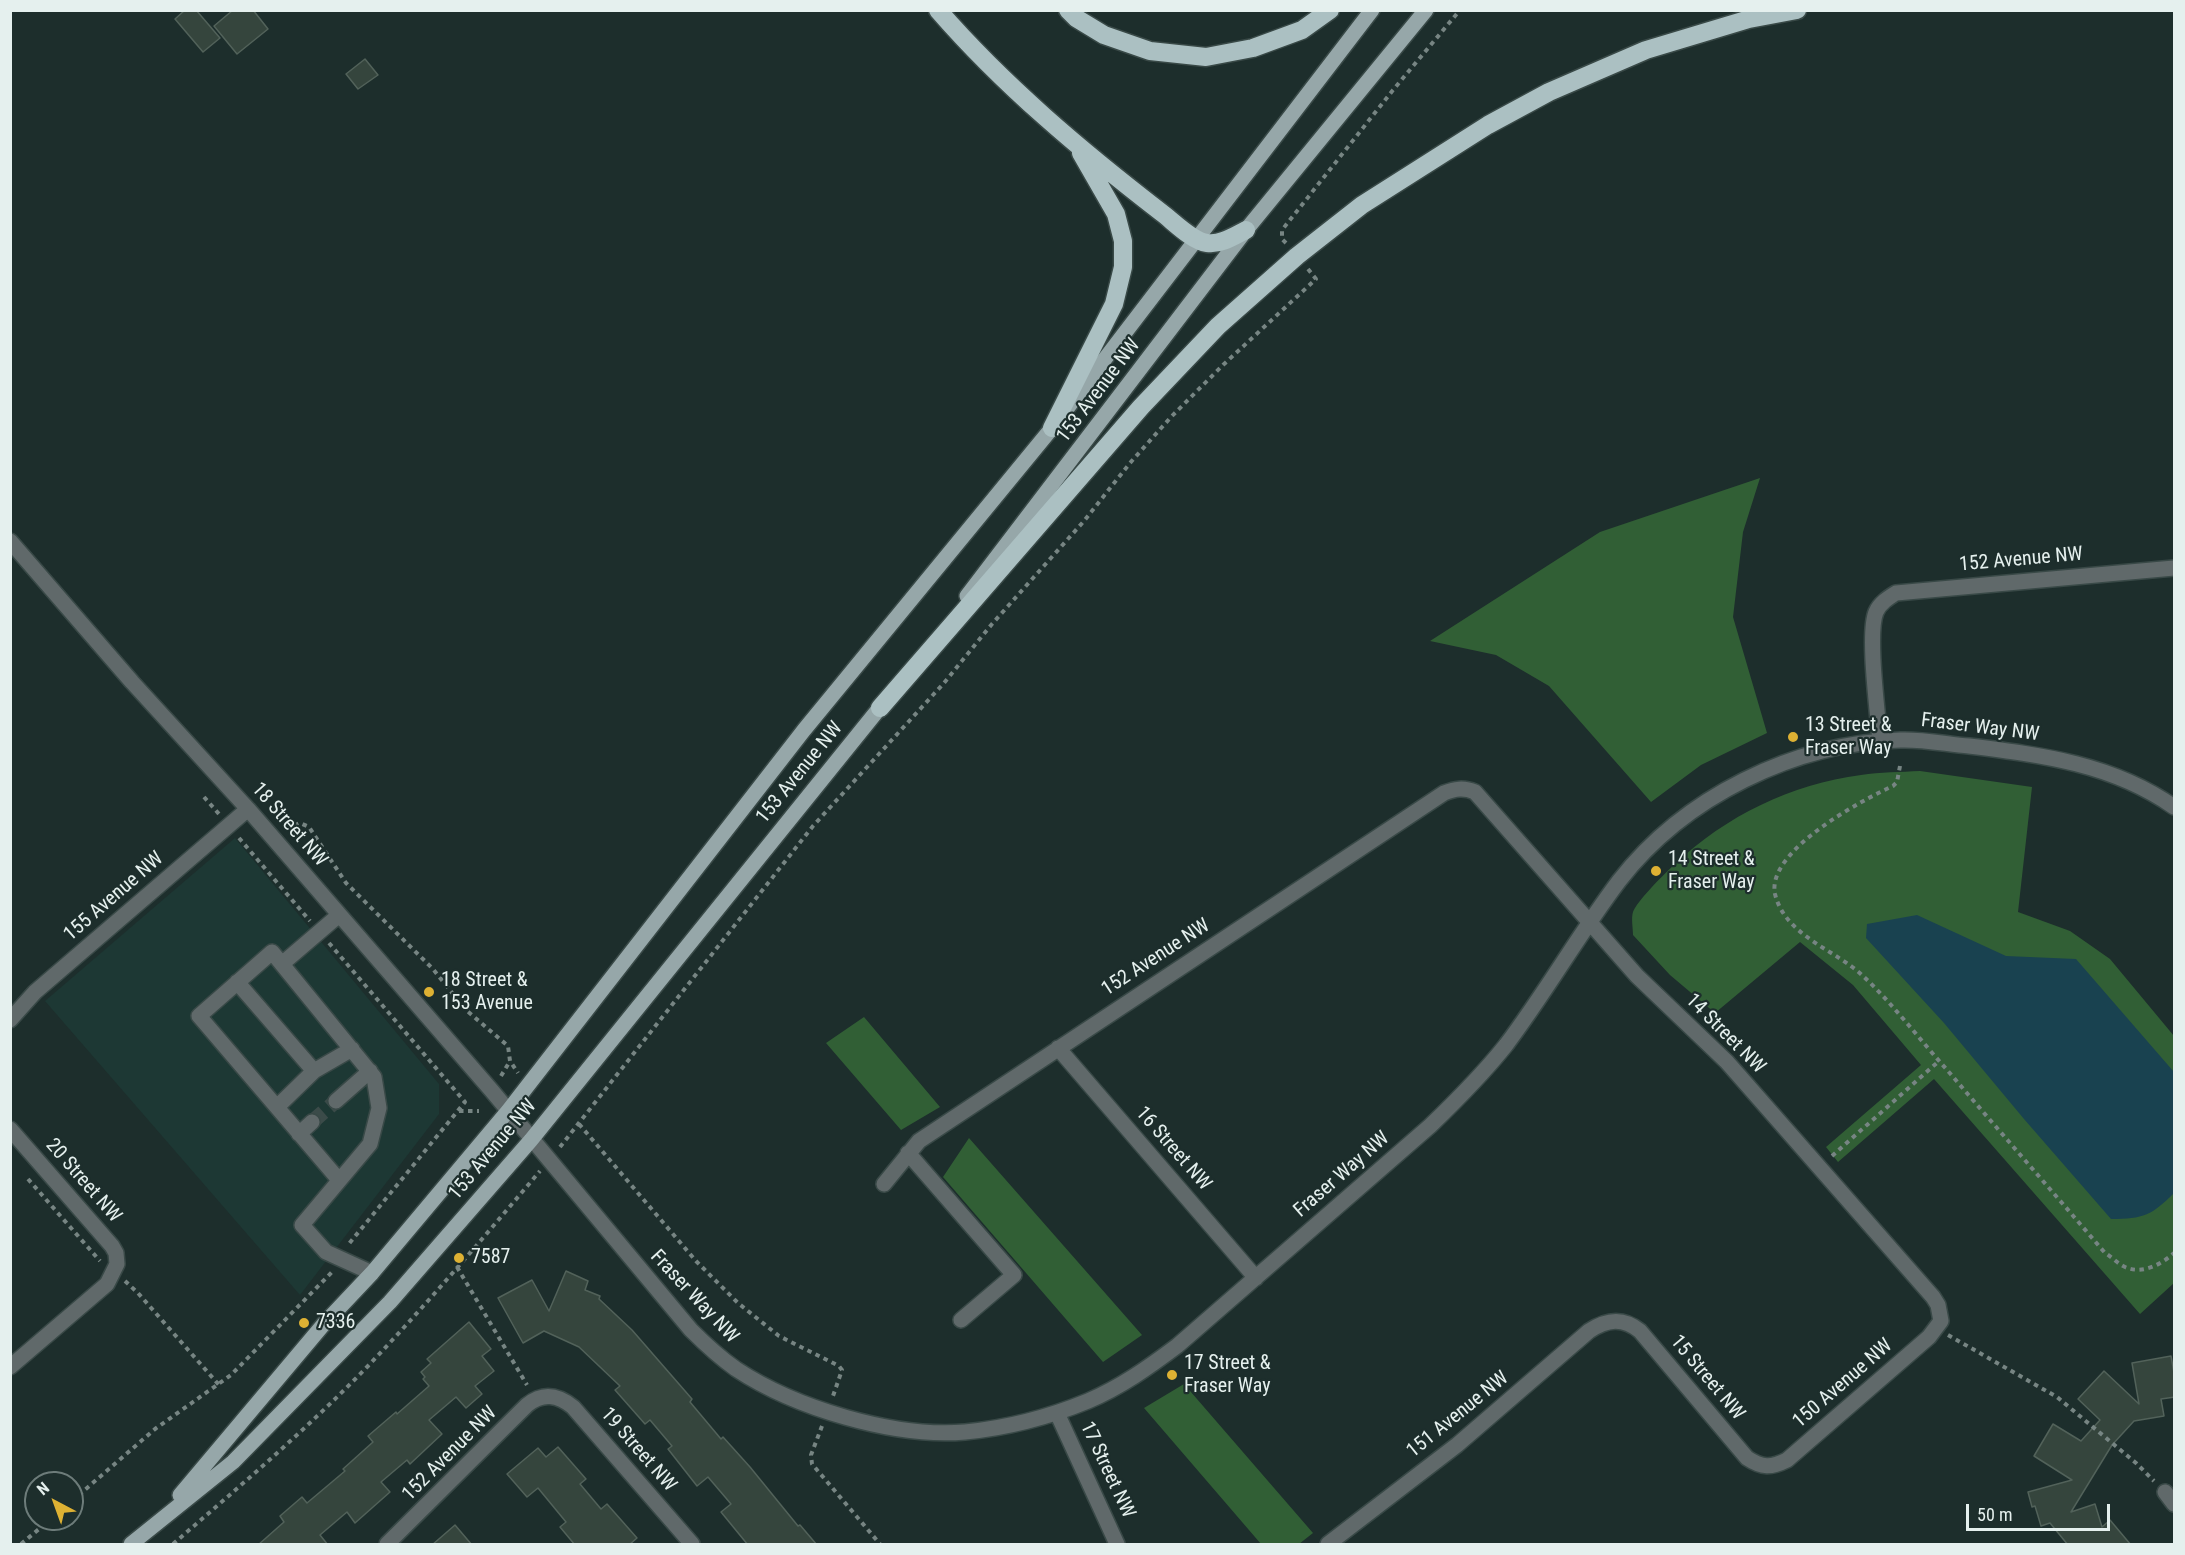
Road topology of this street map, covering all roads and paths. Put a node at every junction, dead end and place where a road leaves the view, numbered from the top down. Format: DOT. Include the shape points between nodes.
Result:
graph roads {
  1 [pos="938,10"];
  2 [pos="1068,10"];
  3 [pos="1330,10"];
  4 [pos="1372,10"];
  5 [pos="1426,10"];
  6 [pos="1460,10"];
  7 [pos="1797,10"];
  8 [pos="1074,141"];
  9 [pos="1246,230"];
  10 [pos="1197,240"];
  11 [pos="1289,247"];
  12 [pos="1307,268"];
  13 [pos="1052,428"];
  14 [pos="10,541"];
  15 [pos="2175,568"];
  16 [pos="880,708"];
  17 [pos="1880,742"];
  18 [pos="1900,766"];
  19 [pos="1466,788"];
  20 [pos="204,797"];
  21 [pos="2175,807"];
  22 [pos="248,809"];
  23 [pos="219,814"];
  24 [pos="289,827"];
  25 [pos="241,839"];
  26 [pos="262,851"];
  27 [pos="256,857"];
  28 [pos="339,915"];
  29 [pos="308,918"];
  30 [pos="1590,923"];
  31 [pos="331,946"];
  32 [pos="283,963"];
  33 [pos="237,982"];
  34 [pos="10,1020"];
  35 [pos="1058,1048"];
  36 [pos="352,1049"];
  37 [pos="510,1061"];
  38 [pos="1939,1061"];
  39 [pos="314,1071"];
  40 [pos="370,1071"];
  41 [pos="336,1101"];
  42 [pos="277,1107"];
  43 [pos="458,1111"];
  44 [pos="479,1111"];
  45 [pos="508,1111"];
  46 [pos="312,1122"];
  47 [pos="579,1124"];
  48 [pos="10,1129"];
  49 [pos="299,1134"];
  50 [pos="566,1139"];
  51 [pos="531,1140"];
  52 [pos="908,1153"];
  53 [pos="1820,1167"];
  54 [pos="26,1176"];
  55 [pos="339,1180"];
  56 [pos="884,1184"];
  57 [pos="527,1186"];
  58 [pos="348,1243"];
  59 [pos="2175,1253"];
  60 [pos="96,1258"];
  61 [pos="457,1267"];
  62 [pos="332,1272"];
  63 [pos="372,1273"];
  64 [pos="1256,1278"];
  65 [pos="138,1293"];
  66 [pos="961,1320"];
  67 [pos="1614,1320"];
  68 [pos="1939,1324"];
  69 [pos="10,1367"];
  70 [pos="219,1384"];
  71 [pos="833,1395"];
  72 [pos="539,1398"];
  73 [pos="1057,1413"];
  74 [pos="821,1429"];
  75 [pos="1765,1467"];
  76 [pos="84,1490"];
  77 [pos="2170,1498"];
  78 [pos="159,1520"];
  79 [pos="37,1531"];
  80 [pos="21,1545"];
  81 [pos="131,1545"];
  82 [pos="173,1545"];
  83 [pos="387,1545"];
  84 [pos="692,1545"];
  85 [pos="880,1545"];
  86 [pos="1117,1545"];
  87 [pos="1328,1545"];
  1 -- 8 [label="highway" via="1026,100"];
  2 -- 3 [label="highway" via="1104,35 1149,51 1206,57 1253,48 1302,30"];
  4 -- 10 [label="main road, 153 Avenue NW"];
  5 -- 9 [label="main road, 153 Avenue NW"];
  6 -- 11 [label="path" via="1282,231 1282,239"];
  7 -- 16 [label="highway" via="1749,19 1646,50 1549,92 1488,125 1362,205 1266,282 1210,334"];
  8 -- 10 [label="highway"];
  8 -- 13 [label="highway" via="1116,214 1123,241 1123,267 1113,304"];
  9 -- 10 [label="highway" via="1227,240"];
  9 -- 16 [label="main road, 153 Avenue NW"];
  10 -- 13 [label="main road, 153 Avenue NW"];
  12 -- 47 [label="path" via="1316,279 1171,417 944,682 813,826"];
  13 -- 45 [label="main road, 153 Avenue NW" via="804,730"];
  14 -- 22 [label="street, 18 Street NW"];
  15 -- 17 [label="street, 152 Avenue NW" via="1896,593 1877,609 1872,629"];
  16 -- 51 [label="main road, 153 Avenue NW"];
  17 -- 21 [label="street, Fraser Way NW" via="1900,740 1983,748 2088,766 2120,776"];
  17 -- 30 [label="street, Fraser Way NW" via="1809,755 1776,766 1720,794 1649,848 1620,880"];
  18 -- 38 [label="path" via="1893,786 1854,805 1810,836 1781,867 1775,893 1787,917 1813,941 1866,978"];
  19 -- 30 [label="street, 14 Street NW" via="1484,801"];
  19 -- 35 [label="street, 152 Avenue NW" via="1444,793"];
  20 -- 23 [label="path"];
  22 -- 28 [label="street, 18 Street NW"];
  22 -- 34 [label="street, 155 Avenue NW" via="35,992"];
  24 -- 37 [label="path" via="300,823 309,827 346,883 433,969 466,1010 508,1046"];
  25 -- 27 [label="path"];
  26 -- 27 [label="path"];
  27 -- 29 [label="path"];
  28 -- 32 [label="street"];
  28 -- 45 [label="street, 18 Street NW"];
  30 -- 53 [label="street, 14 Street NW" via="1657,997 1727,1062"];
  30 -- 64 [label="street, Fraser Way NW" via="1531,1011 1471,1087"];
  31 -- 43 [label="path" via="465,1102"];
  32 -- 33 [label="street" via="272,952"];
  32 -- 36 [label="street"];
  33 -- 39 [label="street"];
  33 -- 42 [label="street" via="199,1016"];
  35 -- 52 [label="street, 152 Avenue NW" via="919,1140"];
  35 -- 64 [label="street, 16 Street NW"];
  36 -- 39 [label="street"];
  36 -- 40 [label="street"];
  38 -- 53 [label="path"];
  38 -- 59 [label="path" via="2105,1253 2127,1268 2137,1269 2148,1269"];
  39 -- 42 [label="street"];
  40 -- 41 [label="street"];
  40 -- 55 [label="street" via="379,1108 370,1144"];
  42 -- 49 [label="street"];
  43 -- 44 [label="path"];
  43 -- 58 [label="path"];
  45 -- 51 [label="street, 18 Street NW"];
  45 -- 63 [label="main road, 153 Avenue NW"];
  46 -- 49 [label="street"];
  47 -- 50 [label="path"];
  47 -- 71 [label="path" via="696,1261 738,1303 779,1336 839,1366 842,1370"];
  48 -- 69 [label="street, 20 Street NW" via="112,1246 117,1263 107,1284"];
  49 -- 55 [label="street"];
  51 -- 73 [label="street, Fraser Way NW" via="691,1330 722,1359 763,1384 863,1422 925,1431 963,1432"];
  51 -- 78 [label="main road, 153 Avenue NW" via="390,1302 290,1405 233,1462"];
  52 -- 56 [label="street, 152 Avenue NW"];
  52 -- 66 [label="street" via="1014,1275"];
  53 -- 68 [label="street, 14 Street NW" via="1933,1297 1938,1305"];
  54 -- 60 [label="path"];
  55 -- 63 [label="street" via="302,1226 326,1252"];
  57 -- 61 [label="path"];
  61 -- 72 [label="path"];
  61 -- 82 [label="path" via="318,1415"];
  62 -- 70 [label="path"];
  63 -- 78 [label="main road, 153 Avenue NW" via="323,1325"];
  64 -- 73 [label="street, Fraser Way NW" via="1177,1346 1134,1377"];
  65 -- 70 [label="path"];
  67 -- 75 [label="street, 15 Street NW" via="1640,1331 1747,1458"];
  67 -- 87 [label="street, 151 Avenue NW" via="1589,1331 1457,1445"];
  68 -- 75 [label="street, 150 Avenue NW" via="1929,1337 1787,1460"];
  68 -- 77 [label="path" via="1961,1344 2057,1397 2136,1463"];
  70 -- 76 [label="path" via="155,1429"];
  72 -- 83 [label="street, 152 Avenue NW"];
  72 -- 84 [label="street, 19 Street NW" via="561,1398 573,1407"];
  73 -- 86 [label="street, 17 Street NW"];
  74 -- 85 [label="path" via="811,1455 812,1464"];
  78 -- 81 [label="main road, 153 Avenue NW"];
  79 -- 80 [label="path"];
}
